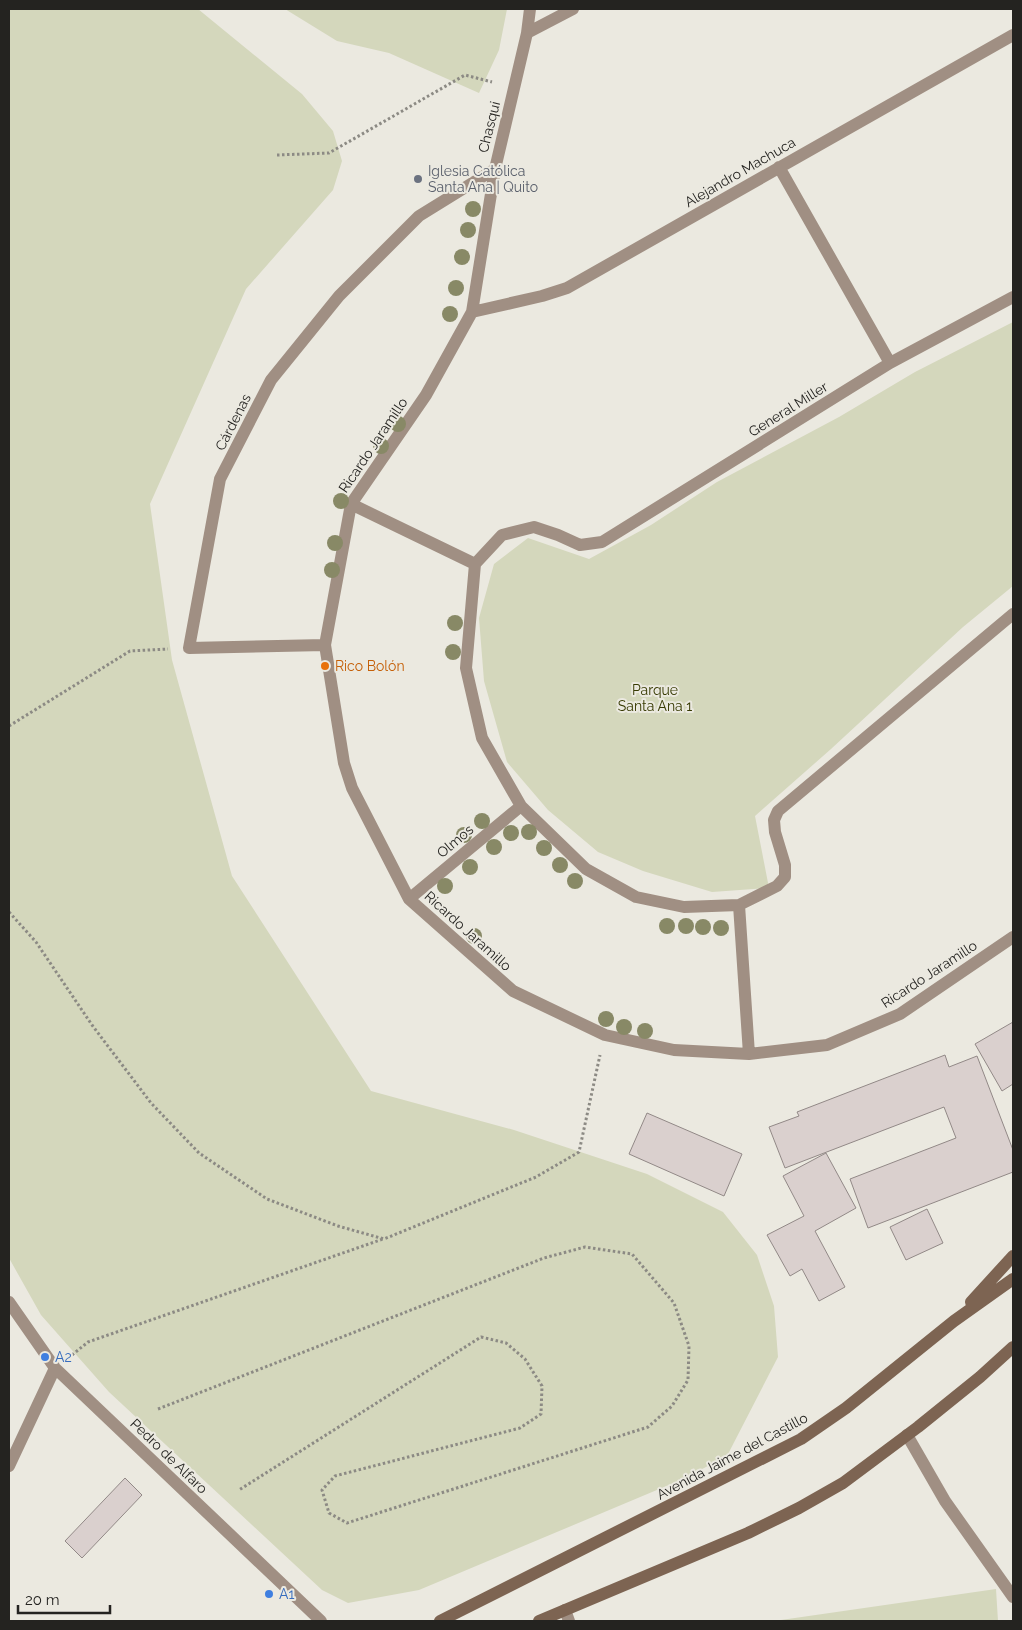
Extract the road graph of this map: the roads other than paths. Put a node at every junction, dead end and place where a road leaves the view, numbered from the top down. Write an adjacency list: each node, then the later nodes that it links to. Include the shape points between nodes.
1 (530, 9): 3 (street, Chasqui)
2 (573, 9): 3 (street)
3 (527, 33): 6 (street, Chasqui)
4 (1013, 35): 5 (street, Alejandro Machuca)
5 (779, 167): 8 (street, Alejandro Machuca, via 567,288); 9 (street)
6 (494, 169): 8 (street, Chasqui); 13 (street, Cárdenas, via 419,216 339,296 271,380 220,479 189,648)
7 (1013, 297): 9 (street, General Miller)
8 (472, 312): 10 (street, Ricardo Jaramillo, via 426,395)
9 (890, 363): 11 (street, General Miller, via 602,542 580,545 534,527 502,535)
10 (351, 504): 11 (street); 13 (street, Ricardo Jaramillo)
11 (475, 564): 14 (street, via 466,668 482,738)
12 (1013, 614): 16 (street, via 778,811 774,820 775,832 785,865 785,877 777,886)
13 (325, 645): 15 (street, Ricardo Jaramillo, via 344,762 352,788)
14 (521, 806): 15 (street, Olmos); 16 (street, via 586,869 636,897 684,907)
15 (409, 899): 18 (street, Ricardo Jaramillo, via 512,991 605,1035 674,1050)
16 (739, 905): 18 (street)
17 (1013, 937): 18 (street, Ricardo Jaramillo, via 900,1014 828,1045)
18 (749, 1054)
19 (1013, 1256): 22 (main road)
20 (1013, 1279): 22 (main road, Avenida Jaime del Castillo)
21 (9, 1302): 24 (street, Pedro de Alfaro)
22 (954, 1320): 30 (main road, Avenida Jaime del Castillo, via 846,1408 801,1439)
23 (1013, 1347): 25 (main road)
24 (55, 1368): 26 (street); 29 (street, Pedro de Alfaro)
25 (907, 1436): 27 (street, via 945,1501); 28 (main road, via 843,1483 799,1508)
26 (9, 1466)
27 (1013, 1597)
28 (567, 1616): 31 (main road)
29 (321, 1621)
30 (440, 1621)
31 (539, 1621)

